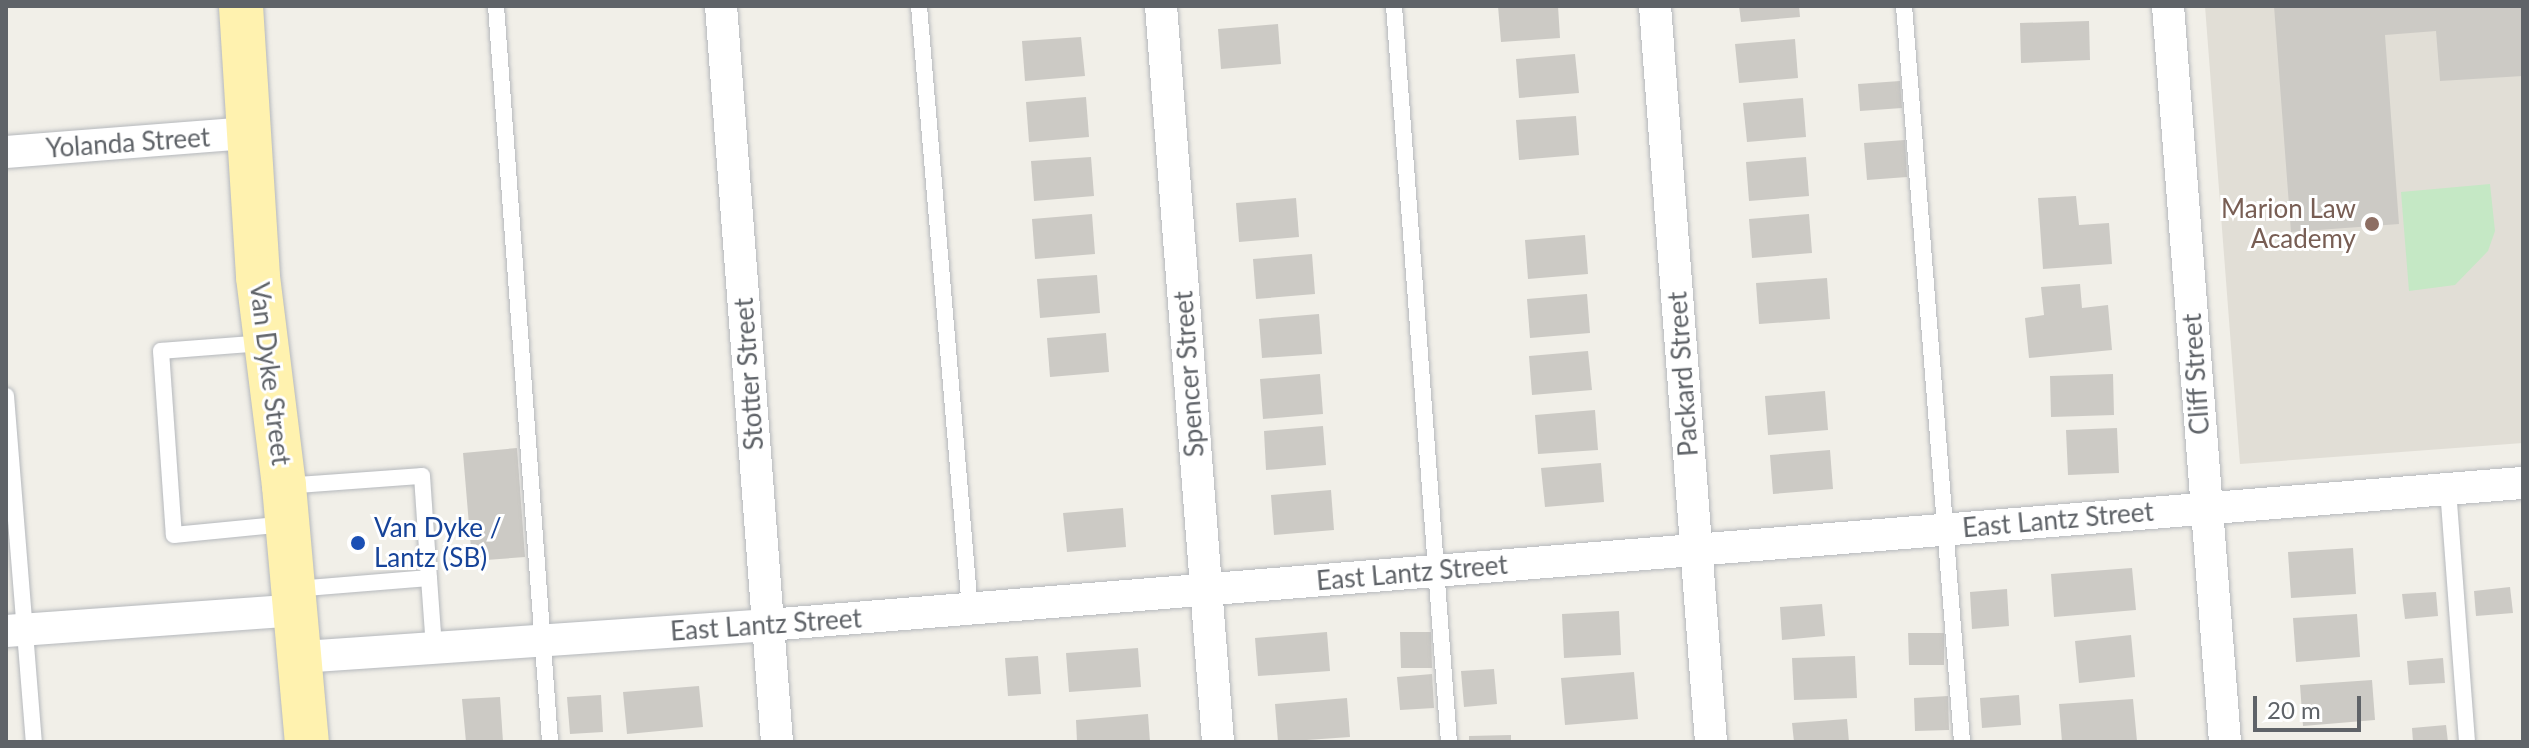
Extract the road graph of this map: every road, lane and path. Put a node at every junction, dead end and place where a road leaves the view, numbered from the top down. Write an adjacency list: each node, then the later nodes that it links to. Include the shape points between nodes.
1 (241, 6): 10 (main road, Van Dyke Street)
2 (496, 6): 27 (lane)
3 (721, 6): 25 (street, Stotter Street)
4 (919, 6): 24 (lane)
5 (1161, 6): 22 (street, Spencer Street)
6 (1394, 6): 20 (lane)
7 (1655, 6): 19 (street, Packard Street)
8 (1904, 6): 18 (lane)
9 (2168, 6): 17 (street, Cliff Street)
10 (249, 133): 11 (street, Yolanda Street); 12 (main road, Van Dyke Street)
11 (6, 152)
12 (266, 343): 16 (main road, Van Dyke Street); 16 (lane, via 161,351 174,535)
13 (6, 396): 26 (lane)
14 (2523, 483): 15 (street, East Lantz Street)
15 (2448, 489): 17 (street, East Lantz Street); 39 (lane)
16 (286, 505): 21 (lane, via 422,476); 23 (main road, Van Dyke Street)
17 (2207, 508): 18 (street, East Lantz Street); 38 (street, Cliff Street)
18 (1946, 529): 19 (street, East Lantz Street); 37 (lane)
19 (1697, 550): 20 (street, East Lantz Street); 36 (street, Packard Street)
20 (1437, 571): 22 (street, East Lantz Street); 35 (lane)
21 (429, 578): 23 (lane); 28 (lane)
22 (1206, 590): 24 (street, East Lantz Street); 34 (street, Spencer Street)
23 (296, 600): 26 (street); 29 (main road, Van Dyke Street)
24 (970, 609): 25 (street, East Lantz Street)
25 (768, 625): 27 (street, East Lantz Street); 33 (street, Stotter Street)
26 (16, 630): 30 (lane)
27 (541, 641): 28 (street, East Lantz Street); 32 (lane)
28 (434, 648): 29 (street, East Lantz Street)
29 (301, 657): 31 (main road, Van Dyke Street)
30 (34, 742)
31 (307, 742)
32 (550, 742)
33 (777, 742)
34 (1218, 742)
35 (1449, 742)
36 (1711, 742)
37 (1962, 742)
38 (2225, 742)
39 (2467, 742)

